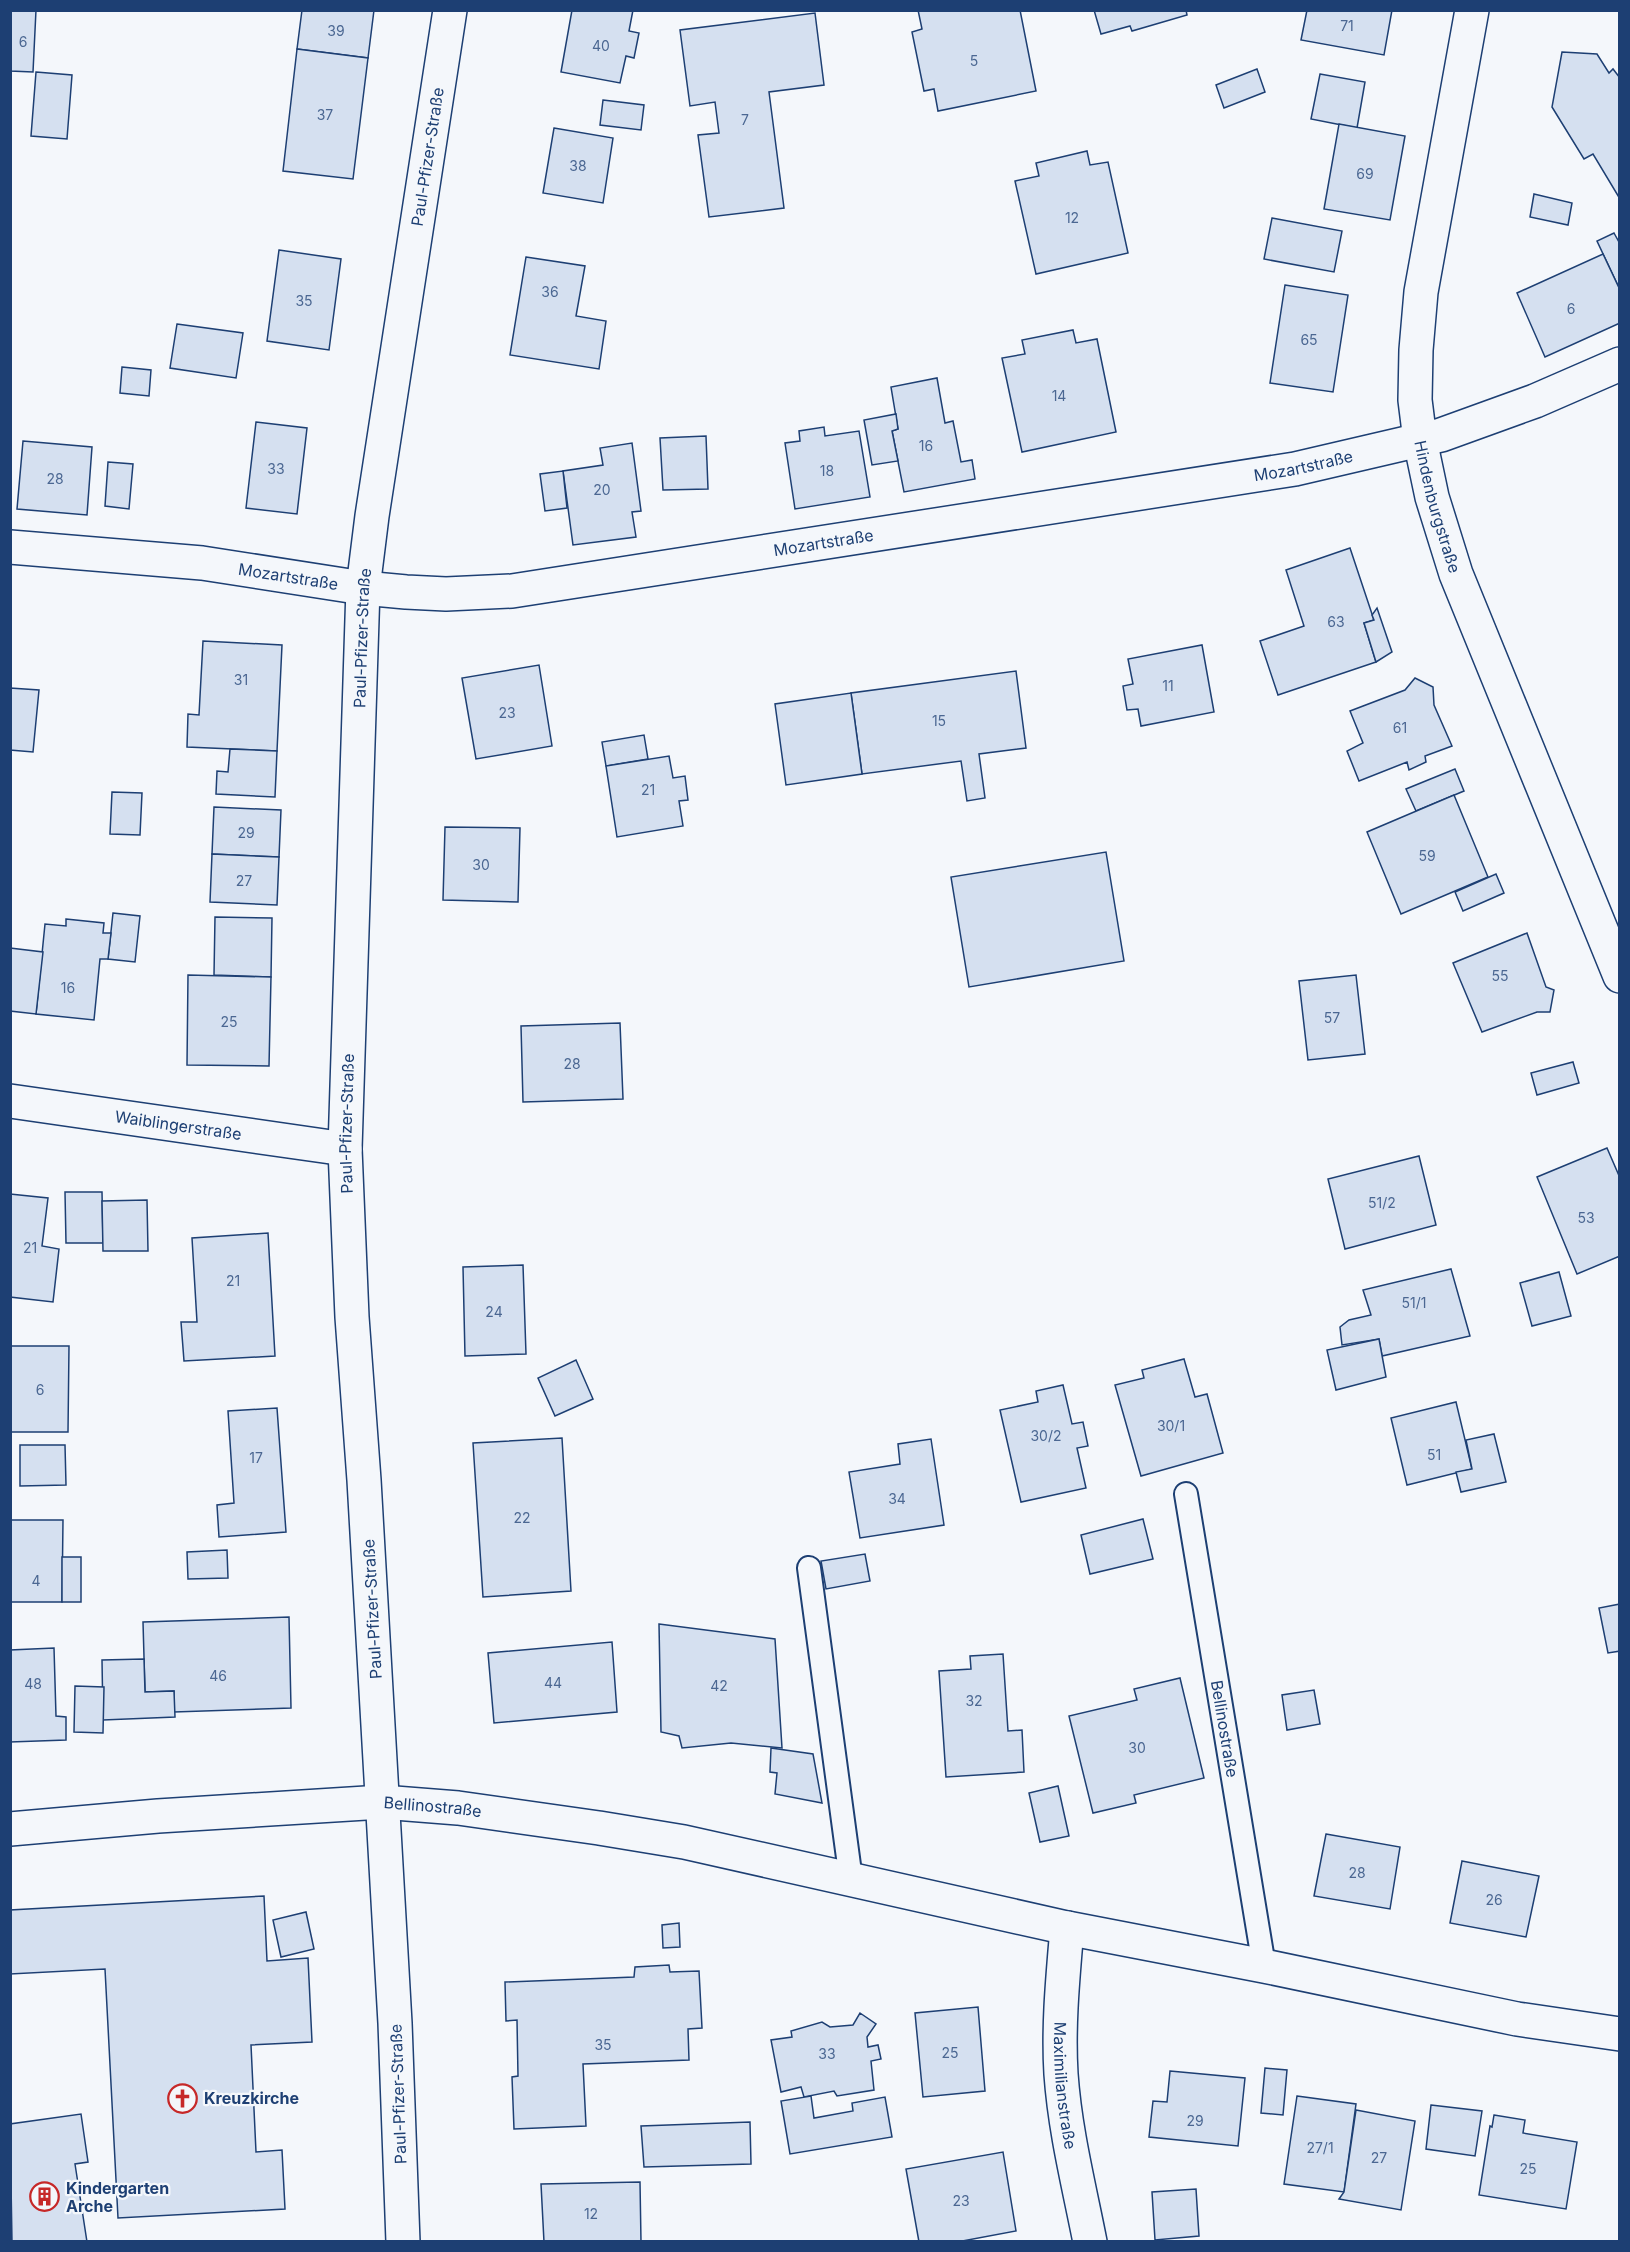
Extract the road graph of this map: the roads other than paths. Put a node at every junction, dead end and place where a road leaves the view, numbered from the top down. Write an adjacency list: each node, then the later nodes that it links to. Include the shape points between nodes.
1 (450, 10): 6 (street, Paul-Pfizer-Straße)
2 (1472, 10): 4 (street, Hindenburgstraße, via 1421,292 1415,400)
3 (1620, 364): 4 (street, Mozartstraße, via 1475,424)
4 (1420, 441): 6 (street, Mozartstraße, via 1295,469 512,591 446,594); 7 (street, Hindenburgstraße, via 1432,497 1456,574)
5 (10, 547): 6 (street, Mozartstraße, via 202,563)
6 (363, 588): 9 (street, Paul-Pfizer-Straße)
7 (1620, 976)
8 (10, 1101): 9 (street, Waiblingerstraße)
9 (345, 1149): 12 (street, Paul-Pfizer-Straße)
10 (1186, 1494): 16 (lane, Bellinostraße)
11 (809, 1568): 14 (lane)
12 (382, 1802): 13 (street, Bellinostraße); 14 (street, Bellinostraße, via 458,1809 684,1842); 18 (street, Paul-Pfizer-Straße)
13 (10, 1829)
14 (851, 1880): 15 (street, Bellinostraße)
15 (1067, 1928): 16 (street, Bellinostraße); 19 (street, Maximilianstraße, via 1060,2018 1061,2072)
16 (1264, 1966): 17 (street, Bellinostraße, via 1517,2019)
17 (1620, 2034)
18 (403, 2241)
19 (1090, 2241)

